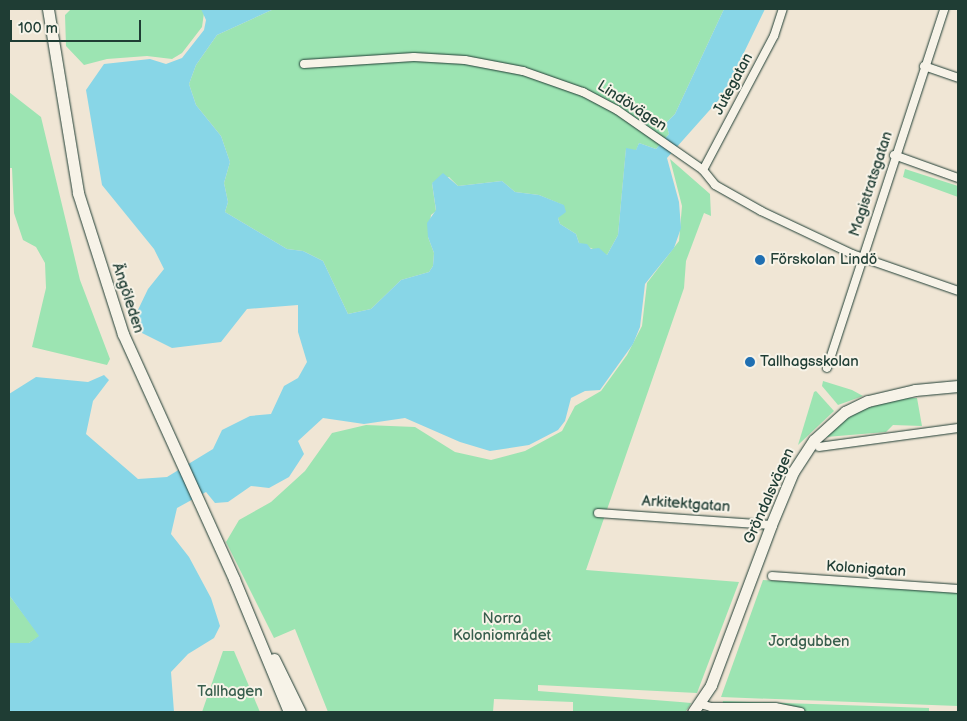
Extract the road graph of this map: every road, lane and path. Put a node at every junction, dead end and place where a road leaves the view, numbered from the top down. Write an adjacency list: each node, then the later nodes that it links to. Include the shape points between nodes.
1 (48, 9): 19 (main road, Ängöleden, via 78,193 123,334)
2 (783, 9): 8 (street, Jutegatan, via 774,36)
3 (944, 9): 5 (street, Magistratsgatan)
4 (304, 64): 8 (street, Lindövägen, via 414,57 490,63 583,92 617,110)
5 (924, 66): 6 (street); 7 (street, Magistratsgatan)
6 (958, 78)
7 (894, 156): 9 (street); 10 (street, Magistratsgatan)
8 (703, 170): 10 (street, Lindövägen, via 705,177 721,189)
9 (958, 178)
10 (862, 258): 11 (street, Lindövägen); 12 (street, Magistratsgatan)
11 (958, 291)
12 (827, 368)
13 (958, 386): 17 (main road, Gröndalsvägen, via 901,393 861,404 829,424 803,454)
14 (958, 428): 15 (street)
15 (819, 447)
16 (598, 513): 17 (street, Arkitektgatan)
17 (771, 525): 21 (main road, Gröndalsvägen, via 711,685)
18 (772, 576): 20 (street, Kolonigatan)
19 (234, 579): 22 (main road, Ängöleden); 23 (main road, Ängöleden)
20 (958, 589)
21 (696, 708): 24 (street, via 774,707)
22 (289, 712)
23 (300, 712)
24 (801, 712)

